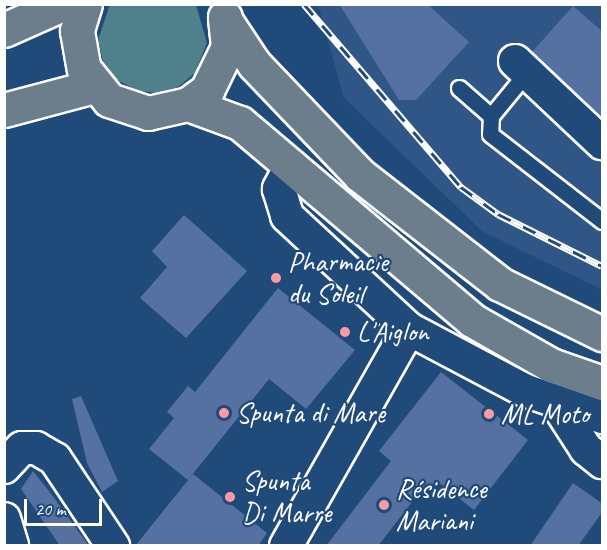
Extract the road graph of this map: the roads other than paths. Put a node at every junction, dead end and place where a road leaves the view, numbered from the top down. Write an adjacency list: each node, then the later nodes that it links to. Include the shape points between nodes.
1 (62, 4): 4 (main road)
2 (85, 4): 6 (main road, via 78,51)
3 (224, 14): 8 (main road, via 221,70); 15 (main road, via 292,107 377,189 500,284)
4 (4, 30)
5 (521, 67): 10 (lane); 11 (street)
6 (94, 86): 8 (main road, via 128,109 168,111); 9 (main road)
7 (459, 88): 10 (lane)
8 (188, 104): 12 (main road, via 227,115)
9 (4, 110)
10 (491, 116): 13 (lane, via 490,134)
11 (603, 143)
12 (291, 166): 14 (street, via 279,189 286,216); 16 (main road, via 472,320 551,365)
13 (603, 221)
14 (409, 329): 17 (street); 24 (street)
15 (603, 334)
16 (603, 383)
17 (557, 404): 18 (street); 19 (street, via 586,449)
18 (603, 417)
19 (603, 462)
20 (4, 467): 23 (street, via 22,448 55,459)
21 (4, 519): 22 (street)
22 (12, 546)
23 (113, 546)
24 (286, 546)

